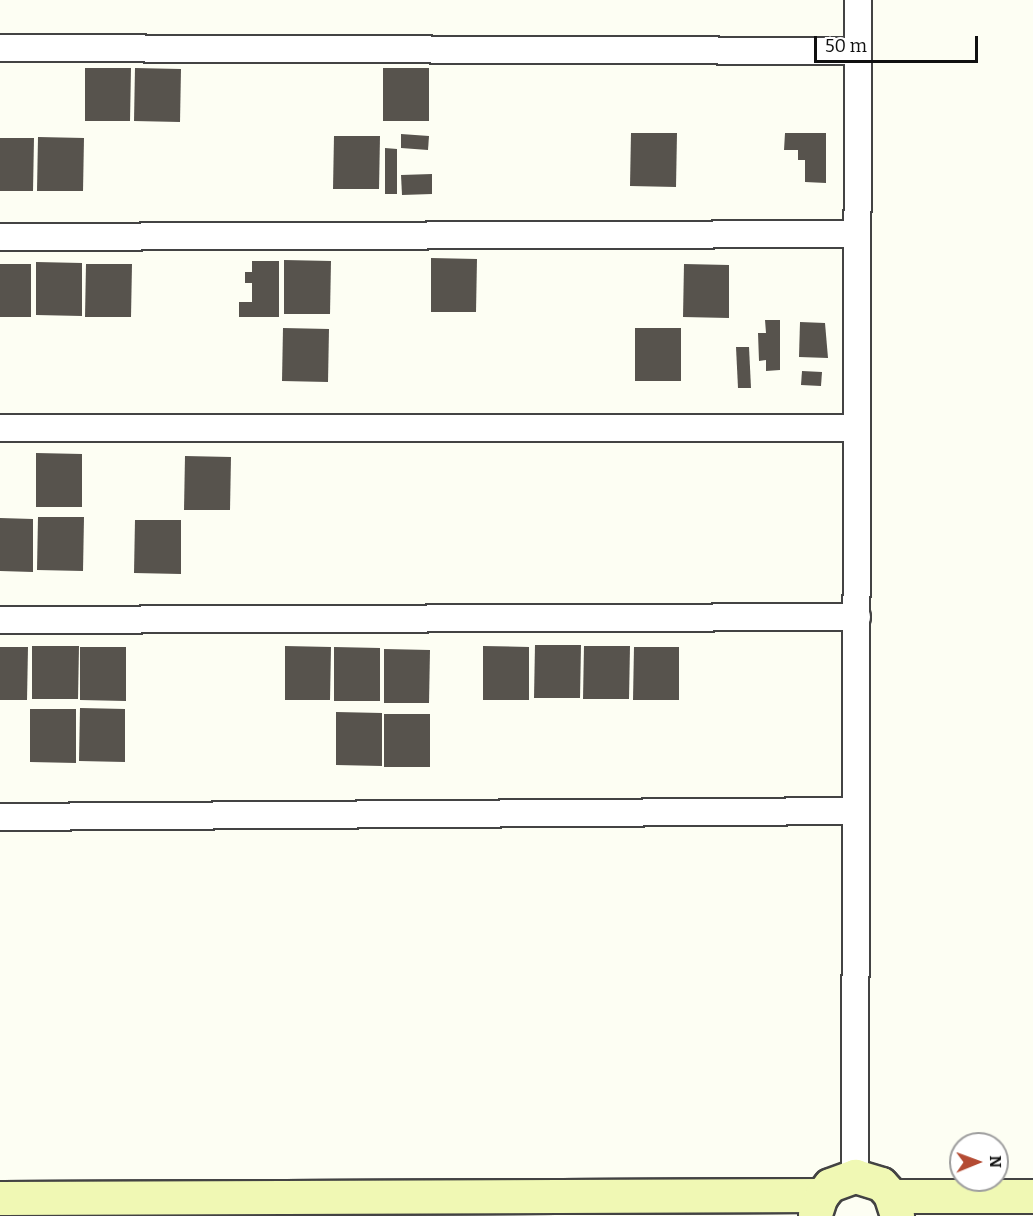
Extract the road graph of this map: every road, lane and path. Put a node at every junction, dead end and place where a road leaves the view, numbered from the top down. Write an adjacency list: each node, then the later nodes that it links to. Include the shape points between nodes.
1 (858, 0): 3 (street)
2 (0, 48): 3 (street)
3 (858, 51): 4 (street)
4 (857, 234): 5 (street); 7 (street)
5 (0, 237)
6 (0, 428): 7 (street)
7 (857, 428): 8 (street)
8 (857, 617): 9 (street); 10 (street)
9 (0, 620)
10 (856, 811): 11 (street); 12 (street)
11 (0, 817)
12 (855, 1176): 15 (street, via 843,1178); 16 (street, via 880,1184)
13 (1033, 1196): 16 (street)
14 (0, 1197): 15 (street)
15 (818, 1205)
16 (894, 1206)

